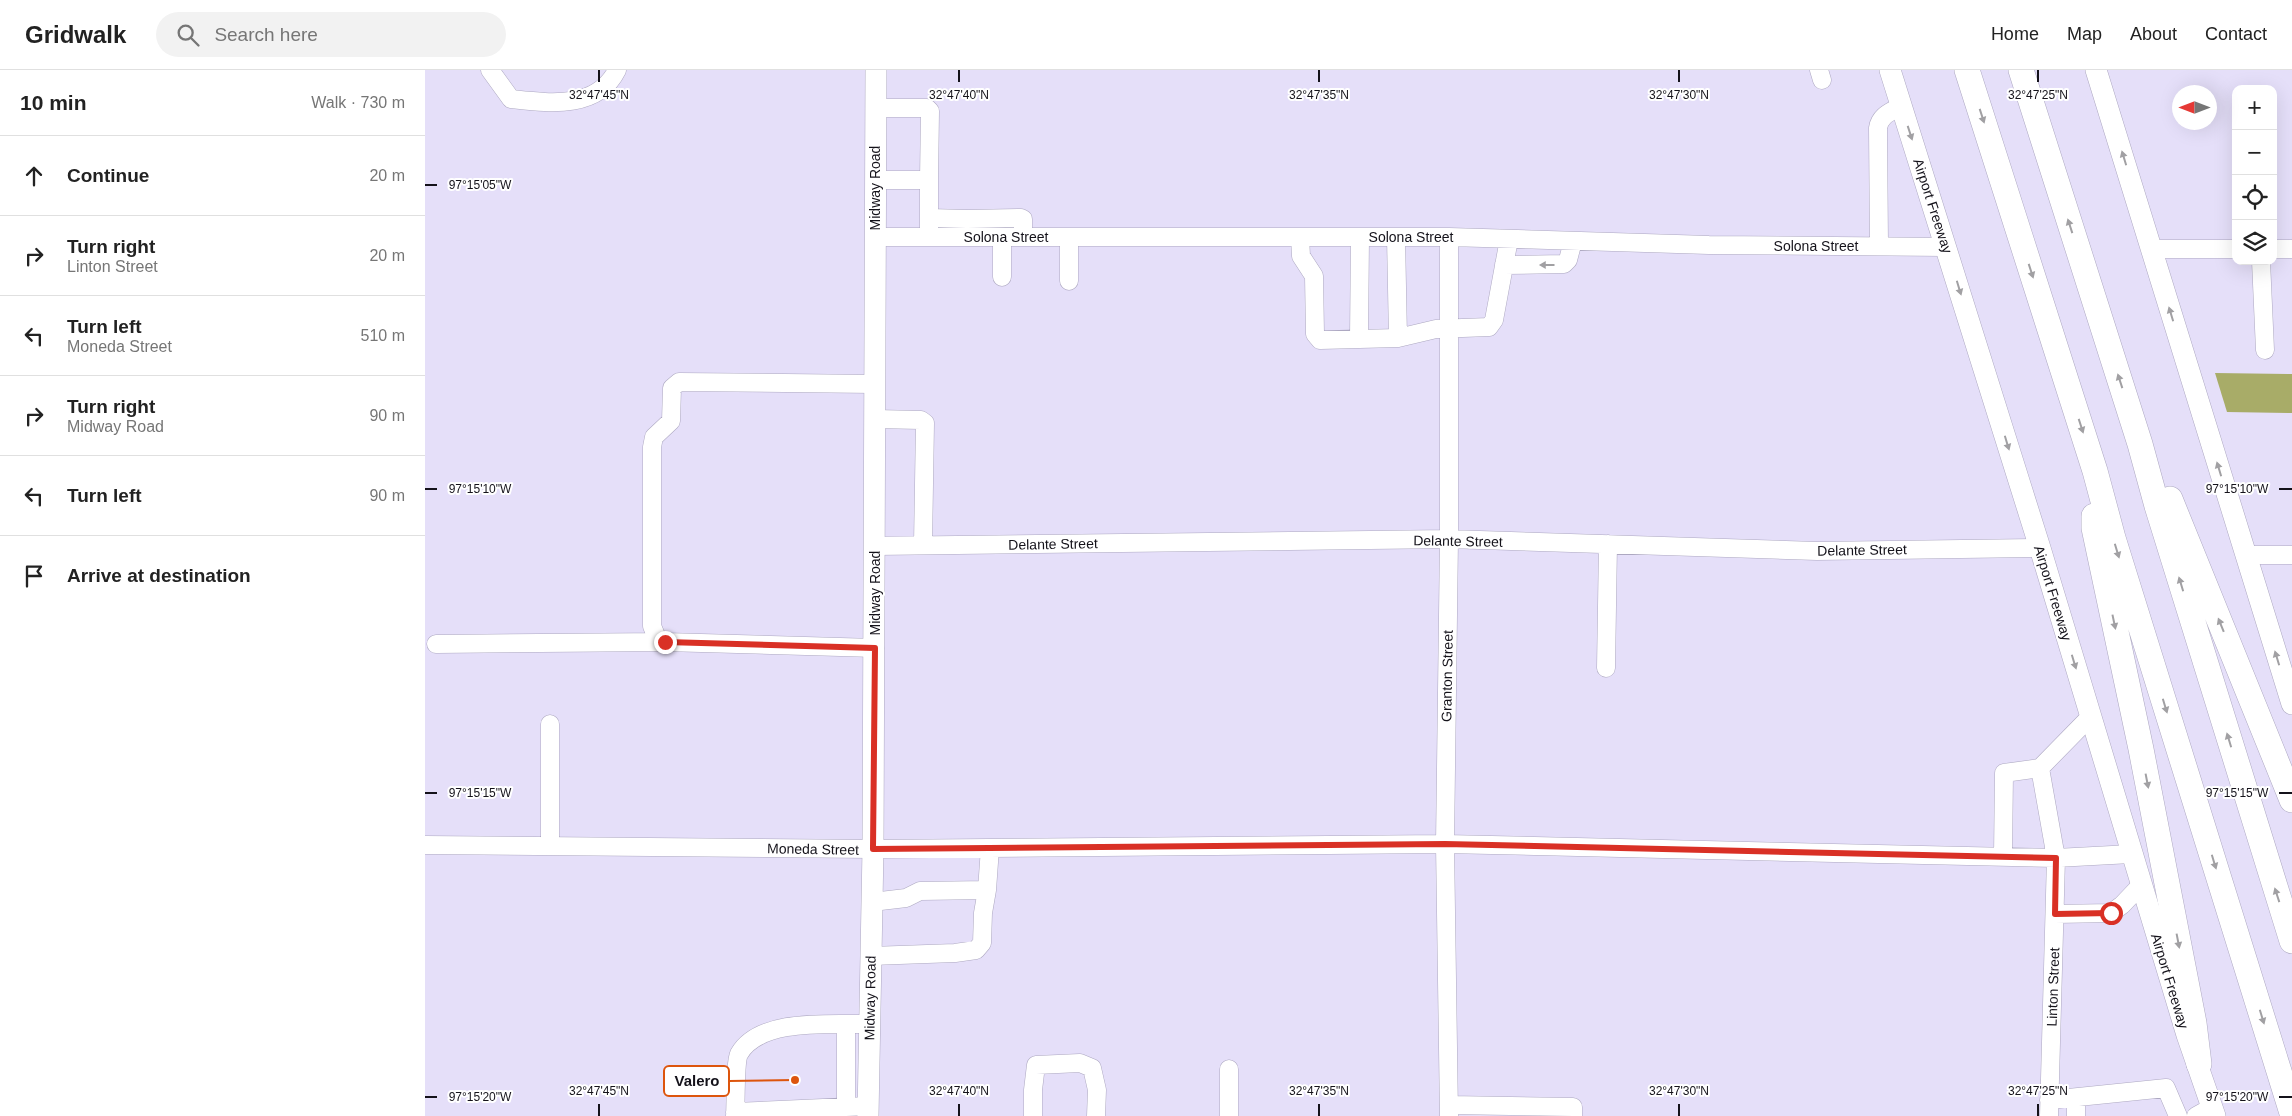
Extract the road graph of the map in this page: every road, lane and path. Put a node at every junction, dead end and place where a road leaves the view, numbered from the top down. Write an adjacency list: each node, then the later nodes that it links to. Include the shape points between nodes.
1 (490, 70): 2 (street, via 511,99 547,103 584,100 611,82)
2 (617, 70)
3 (876, 70): 9 (main road, Midway Road)
4 (1890, 70): 8 (main road, Airport Freeway)
5 (1967, 70): 43 (highway, one-way to 43)
6 (2021, 70): 42 (highway, one-way to 6)
7 (2096, 70): 28 (main road, one-way to 7)
8 (1901, 106): 26 (street, via 1879,121); 27 (main road, Airport Freeway, one-way to 27)
9 (876, 108): 10 (main road, Midway Road); 11 (street, via 927,108 930,111)
10 (875, 180): 11 (street); 14 (main road, Midway Road)
11 (929, 180): 12 (street)
12 (929, 218): 13 (street); 15 (street)
13 (967, 218): 16 (street); 18 (street, via 1021,218)
14 (875, 237): 15 (street, Solona Street); 40 (main road, Midway Road)
15 (929, 237): 16 (street, Solona Street)
16 (967, 237): 17 (street, Solona Street)
17 (1002, 237): 18 (street, Solona Street); 34 (street)
18 (1023, 237): 19 (street, Solona Street)
19 (1069, 237): 20 (street, Solona Street); 35 (street)
20 (1300, 237): 21 (street, Solona Street); 38 (street, via 1301,256 1314,276 1317,338)
21 (1360, 237): 22 (street, Solona Street); 38 (street)
22 (1396, 237): 23 (street, Solona Street); 37 (street)
23 (1449, 237): 24 (street, Solona Street); 36 (street, Granton Street)
24 (1509, 239): 25 (street, Solona Street); 32 (street)
25 (1573, 241): 26 (street, Solona Street); 32 (street, one-way to 32, via 1564,264)
26 (1879, 246): 27 (street, Solona Street)
27 (1946, 246): 48 (main road, Airport Freeway, one-way to 48)
28 (2152, 249): 29 (street); 49 (main road, one-way to 28)
29 (2232, 249)
30 (2277, 250): 31 (street)
31 (2292, 250)
32 (1504, 265): 36 (street, via 1492,325)
33 (2261, 265): 39 (street)
34 (1002, 277)
35 (1069, 281)
36 (1449, 329): 37 (street, via 1426,330); 44 (street, Granton Street)
37 (1398, 338): 38 (street)
38 (1359, 339)
39 (2265, 350)
40 (875, 384): 41 (main road, Midway Road); 51 (street, via 679,382 672,388 671,421 653,437 652,448 653,626 657,638)
41 (875, 419): 46 (street, via 921,420 925,423); 47 (main road, Midway Road)
42 (2140, 444): 59 (highway, one-way to 42, via 2169,496); 72 (highway, one-way to 42)
43 (2095, 471): 76 (highway, one-way to 76, via 2094,528 2151,798 2195,1023); 83 (highway, one-way to 83)
44 (1449, 539): 45 (street, Delante Street); 46 (street, Delante Street); 60 (street, Granton Street)
45 (1609, 544): 48 (street, Delante Street, via 1817,551); 54 (street)
46 (923, 545): 47 (street, Delante Street)
47 (875, 546): 53 (main road, Midway Road)
48 (2040, 548): 56 (main road, Airport Freeway, one-way to 56)
49 (2245, 555): 50 (street); 55 (main road, one-way to 49)
50 (2292, 555)
51 (665, 642): 52 (street); 53 (street)
52 (436, 644)
53 (875, 648): 64 (main road, Midway Road)
54 (1606, 668)
55 (2292, 704)
56 (2090, 717): 58 (street); 65 (main road, Airport Freeway)
57 (550, 724): 62 (street)
58 (2040, 768): 66 (street, via 2004,773); 67 (street, Linton Street)
59 (2292, 800)
60 (1445, 844): 63 (street, Moneda Street); 66 (street, Moneda Street); 81 (street, Granton Street)
61 (425, 845): 62 (street, Moneda Street)
62 (550, 846): 64 (street, Moneda Street)
63 (990, 848): 64 (street, Moneda Street); 69 (street)
64 (873, 849): 70 (main road, Midway Road)
65 (2131, 854): 67 (street, Moneda Street); 68 (main road, Airport Freeway)
66 (2003, 856): 67 (street, Moneda Street)
67 (2056, 858): 71 (street, Linton Street)
68 (2141, 885): 71 (street, via 2123,906 2111,913); 76 (main road, Airport Freeway)
69 (987, 890): 70 (street, via 920,891 906,898); 73 (street, via 982,943 976,950)
70 (872, 902): 73 (main road, Midway Road)
71 (2055, 914): 80 (street, Linton Street)
72 (2292, 941)
73 (871, 956): 74 (main road, Midway Road)
74 (870, 1024): 75 (street); 82 (main road, Midway Road)
75 (846, 1025): 79 (street); 84 (street, via 781,1027 754,1038 739,1055)
76 (2199, 1064): 85 (main road, Airport Freeway)
77 (1229, 1069): 88 (street)
78 (2076, 1098): 80 (street); 90 (street); 91 (street, via 2166,1088)
79 (846, 1107): 82 (street); 84 (street)
80 (2049, 1108)
81 (1449, 1110): 89 (street, via 1573,1107)
82 (868, 1111)
83 (2292, 1113)
84 (735, 1114)
85 (2205, 1114)
86 (1033, 1116): 87 (street, via 1036,1065 1080,1063 1092,1068 1097,1090)
87 (1096, 1116)
88 (1229, 1116)
89 (1573, 1116)
90 (2076, 1116)
91 (2178, 1116)

